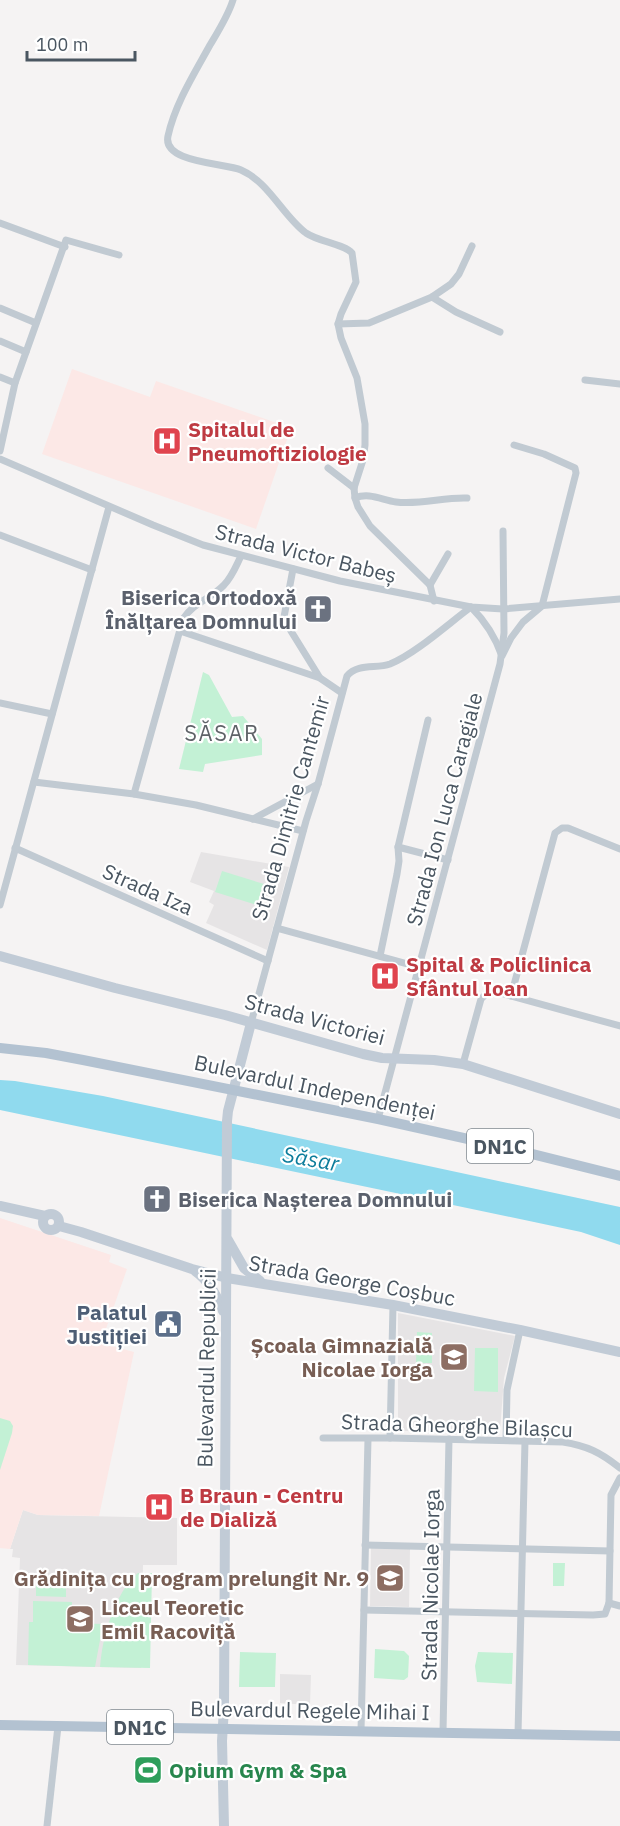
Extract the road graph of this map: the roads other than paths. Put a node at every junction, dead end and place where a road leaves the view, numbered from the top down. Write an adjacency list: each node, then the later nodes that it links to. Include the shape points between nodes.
1 (233, 0): 9 (street, via 187,87 168,146 190,158 243,171 308,234 352,253 356,282)
2 (0, 223): 3 (street)
3 (65, 243): 5 (street); 8 (street)
4 (472, 246): 6 (street, via 455,279)
5 (119, 255)
6 (432, 297): 9 (street, via 369,323); 10 (street)
7 (0, 308): 8 (street)
8 (36, 323): 12 (street)
9 (338, 324): 21 (street, via 357,378 365,424 366,445)
10 (500, 333)
11 (0, 341): 12 (street)
12 (26, 352): 15 (street)
13 (0, 376): 15 (street)
14 (585, 380): 16 (street)
15 (15, 383): 18 (street)
16 (620, 384)
17 (514, 446): 34 (street, via 544,454 576,472)
18 (0, 451)
19 (0, 459): 24 (street, Strada Victor Babeș)
20 (328, 468): 21 (street)
21 (354, 488): 22 (street)
22 (355, 498): 23 (street, via 366,495 417,502); 31 (street, via 370,526)
23 (467, 498)
24 (109, 507): 28 (street, Strada Victor Babeș, via 177,536); 30 (street)
25 (503, 531): 36 (street, Strada Ion Luca Caragiale)
26 (0, 535): 30 (street)
27 (448, 554): 31 (street)
28 (241, 556): 29 (street, Strada Victor Babeș); 37 (street, via 223,586 189,610)
29 (293, 569): 33 (street, Strada Victor Babeș); 39 (street, via 284,617)
30 (92, 570): 42 (street)
31 (430, 585): 33 (street)
32 (620, 599): 34 (street, Strada Victor Babeș)
33 (434, 601): 35 (street, Strada Victor Babeș)
34 (542, 606): 36 (street, Strada Victor Babeș); 38 (street, via 523,622)
35 (471, 607): 36 (street, Strada Victor Babeș); 38 (street, via 490,629); 40 (street, Strada Dimitrie Cantemir, via 390,664 352,670)
36 (503, 609): 38 (street, Strada Ion Luca Caragiale)
37 (180, 631): 39 (street); 46 (street)
38 (502, 656): 52 (street, Strada Ion Luca Caragiale)
39 (320, 678): 40 (street)
40 (342, 693): 45 (street, Strada Dimitrie Cantemir)
41 (0, 703): 42 (street)
42 (52, 714): 44 (street)
43 (428, 720): 49 (street)
44 (34, 782): 46 (street); 50 (street)
45 (318, 784): 47 (street); 48 (street, Strada Dimitrie Cantemir)
46 (134, 794): 47 (street)
47 (253, 819): 48 (street)
48 (303, 831): 54 (street, Strada Dimitrie Cantemir)
49 (398, 847): 52 (street); 56 (street, via 399,861)
50 (15, 848): 53 (street); 57 (street, Strada Iza)
51 (620, 849): 59 (street, via 568,828 555,833)
52 (448, 860): 58 (street, Strada Ion Luca Caragiale)
53 (0, 905)
54 (277, 928): 56 (street); 57 (street, Strada Dimitrie Cantemir)
55 (0, 956): 60 (street, Strada Victoriei)
56 (380, 956): 58 (street)
57 (268, 961): 60 (street, Strada Dimitrie Cantemir)
58 (419, 967): 63 (street, Strada Ion Luca Caragiale)
59 (511, 996): 61 (street); 64 (street, via 493,991 481,999)
60 (251, 1023): 63 (street, Strada Victoriei); 65 (street, Strada Dimitrie Cantemir)
61 (620, 1026)
62 (0, 1048): 65 (main road, Bulevardul Independenței / DN1C, via 46,1053)
63 (394, 1059): 64 (street, Strada Victoriei); 67 (street, Strada Ion Luca Caragiale)
64 (463, 1064): 66 (street, Strada Victoriei)
65 (234, 1091): 67 (main road, Bulevardul Independenței / DN1C); 70 (street, Bulevardul Republicii, via 227,1121)
66 (620, 1114)
67 (378, 1119): 68 (main road, Bulevardul Independenței / DN1C)
68 (620, 1176)
69 (0, 1206): 71 (street, Strada George Coșbuc, via 44,1218 45,1227 50,1230 59,1223)
70 (227, 1240): 72 (street, Bulevardul Republicii); 73 (street, via 244,1268)
71 (192, 1269): 72 (street, Strada George Coșbuc); 75 (street, via 217,1296)
72 (227, 1278): 73 (street, Strada George Coșbuc); 75 (street, Bulevardul Republicii)
73 (263, 1283): 74 (street, Strada George Coșbuc)
74 (393, 1305): 76 (street, Strada George Coșbuc); 79 (street)
75 (225, 1318): 97 (street, Bulevardul Republicii)
76 (520, 1330): 77 (street, Strada George Coșbuc); 82 (street, via 507,1390)
77 (620, 1352)
78 (323, 1438): 80 (street, Strada Gheorghe Bilașcu)
79 (390, 1438): 80 (street, Strada Gheorghe Bilașcu); 81 (street, Strada Gheorghe Bilașcu)
80 (368, 1439): 86 (street)
81 (449, 1439): 82 (street, Strada Gheorghe Bilașcu); 87 (street, Strada Nicolae Iorga)
82 (506, 1440): 83 (street, Strada Gheorghe Bilașcu)
83 (525, 1441): 84 (street, Strada Gheorghe Bilașcu, via 580,1445); 88 (street)
84 (620, 1468)
85 (620, 1478): 89 (street, via 611,1495)
86 (365, 1545): 87 (street); 92 (street)
87 (447, 1547): 88 (street); 93 (street, Strada Nicolae Iorga)
88 (522, 1549): 89 (street); 94 (street)
89 (610, 1551): 90 (street)
90 (609, 1603): 91 (street); 94 (street, via 605,1614 598,1615)
91 (620, 1606)
92 (364, 1610): 93 (street); 98 (street)
93 (446, 1612): 94 (street); 99 (street, Strada Nicolae Iorga)
94 (521, 1613): 100 (street)
95 (0, 1725): 96 (main road, Bulevardul Regele Mihai I / DN1C)
96 (58, 1725): 97 (main road, Bulevardul Regele Mihai I / DN1C); 102 (street)
97 (223, 1728): 98 (main road, Bulevardul Regele Mihai I / DN1C); 103 (street, Bulevardul Republicii)
98 (358, 1731): 99 (main road, Bulevardul Regele Mihai I / DN1C)
99 (443, 1732): 100 (main road, Bulevardul Regele Mihai I / DN1C)
100 (518, 1734): 101 (main road, Bulevardul Regele Mihai I / DN1C)
101 (620, 1736)
102 (47, 1826)
103 (224, 1826)

